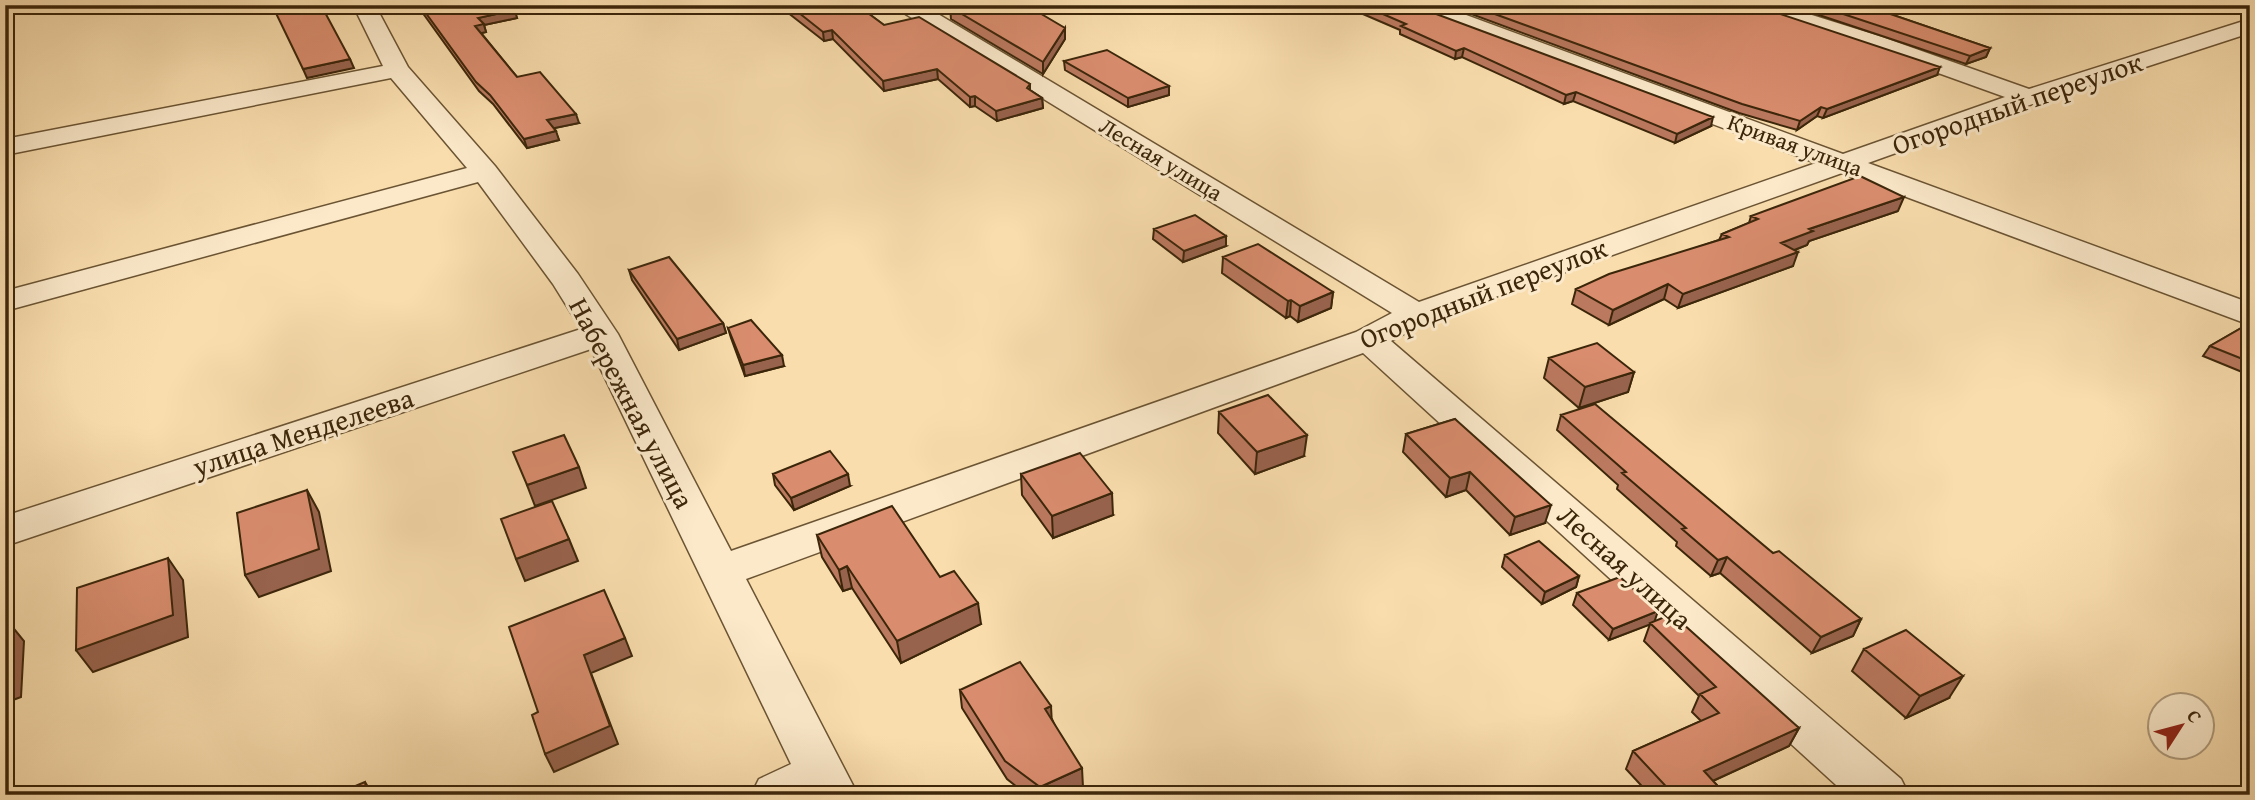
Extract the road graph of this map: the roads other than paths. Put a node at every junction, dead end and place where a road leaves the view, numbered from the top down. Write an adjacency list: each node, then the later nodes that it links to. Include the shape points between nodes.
1 (363, 5): 6 (street, Набережная улица)
2 (907, 5): 12 (street, Лесная улица)
3 (1418, 5): 9 (street, Кривая улица)
4 (1757, 5): 7 (street)
5 (2250, 26): 7 (street, Огородный переулок)
6 (397, 70): 8 (street); 10 (street, Набережная улица)
7 (2029, 97): 9 (street, Огородный переулок)
8 (5, 147)
9 (1841, 162): 12 (street, Огородный переулок); 13 (street, Кривая улица)
10 (485, 172): 11 (street); 14 (street, Набережная улица)
11 (5, 301)
12 (1416, 313): 15 (street, Огородный переулок)
13 (2250, 315)
14 (601, 334): 16 (street, улица Менделеева); 17 (street, Набережная улица)
15 (1368, 339): 17 (street, Огородный переулок); 19 (street, Лесная улица)
16 (5, 531)
17 (720, 571): 18 (street, Набережная улица)
18 (810, 788)
19 (1883, 795)

